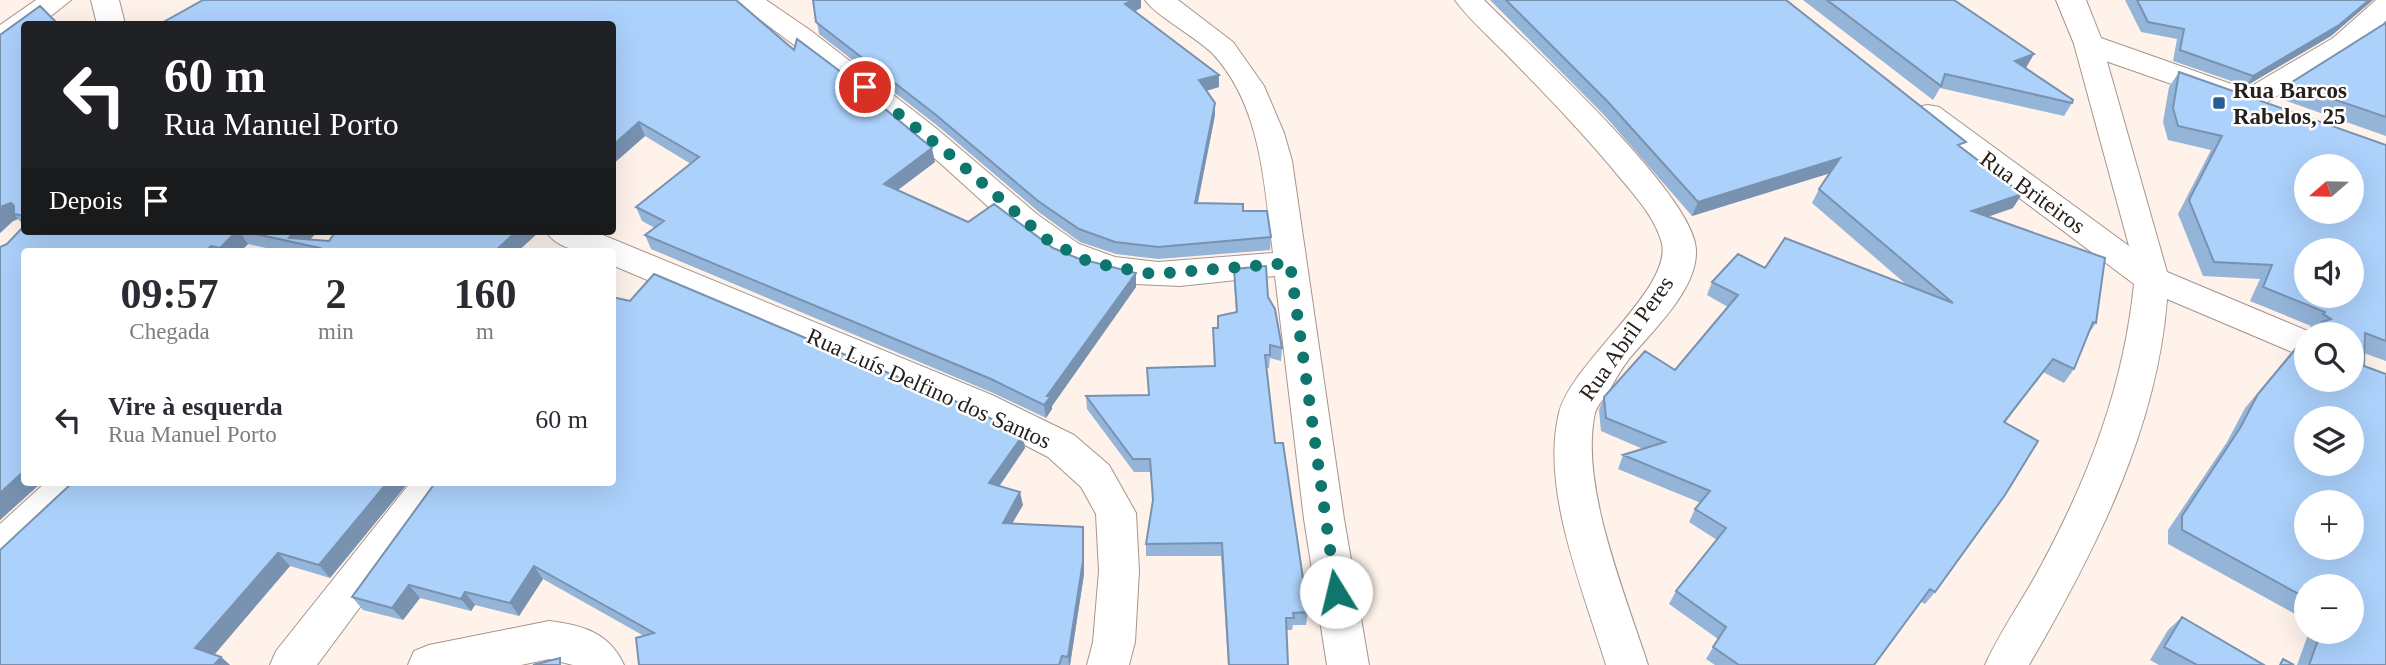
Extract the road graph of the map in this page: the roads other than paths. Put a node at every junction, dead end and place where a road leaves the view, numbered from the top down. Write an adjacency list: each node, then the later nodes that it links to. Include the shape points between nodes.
1 (56, 0): 8 (street)
2 (105, 0): 9 (street)
3 (1159, 0): 19 (street, via 1216,41 1249,80 1267,118 1277,161)
4 (1469, 0): 30 (street, Rua Abril Peres, via 1643,184 1674,227 1679,244 1672,279 1614,352 1578,409 1573,433 1584,518)
5 (2071, 0): 12 (street)
6 (762, 4): 19 (street, via 908,120 1046,239 1089,262 1153,274)
7 (2386, 5): 14 (street, via 2351,36)
8 (26, 21)
9 (110, 21)
10 (21, 24): 11 (street)
11 (0, 39)
12 (2088, 44): 14 (street); 20 (street)
13 (1908, 98): 20 (street, Rua Briteiros)
14 (2248, 101): 15 (street)
15 (2286, 115)
16 (571, 235): 17 (street, Rua Luís Delfino dos Santos)
17 (601, 248)
18 (616, 254): 28 (street, Rua Luís Delfino dos Santos, via 979,405 1061,446 1095,476 1116,513 1119,571)
19 (1290, 263): 29 (street)
20 (2151, 279): 21 (street, Rua Briteiros); 31 (street, via 2129,411 2046,601)
21 (2294, 340)
22 (68, 486): 24 (street)
23 (431, 486): 25 (street)
24 (0, 549)
25 (291, 665)
26 (429, 665): 27 (street, via 549,640 580,645)
27 (603, 665)
28 (1108, 665)
29 (1348, 665)
30 (1627, 665)
31 (2006, 665)

